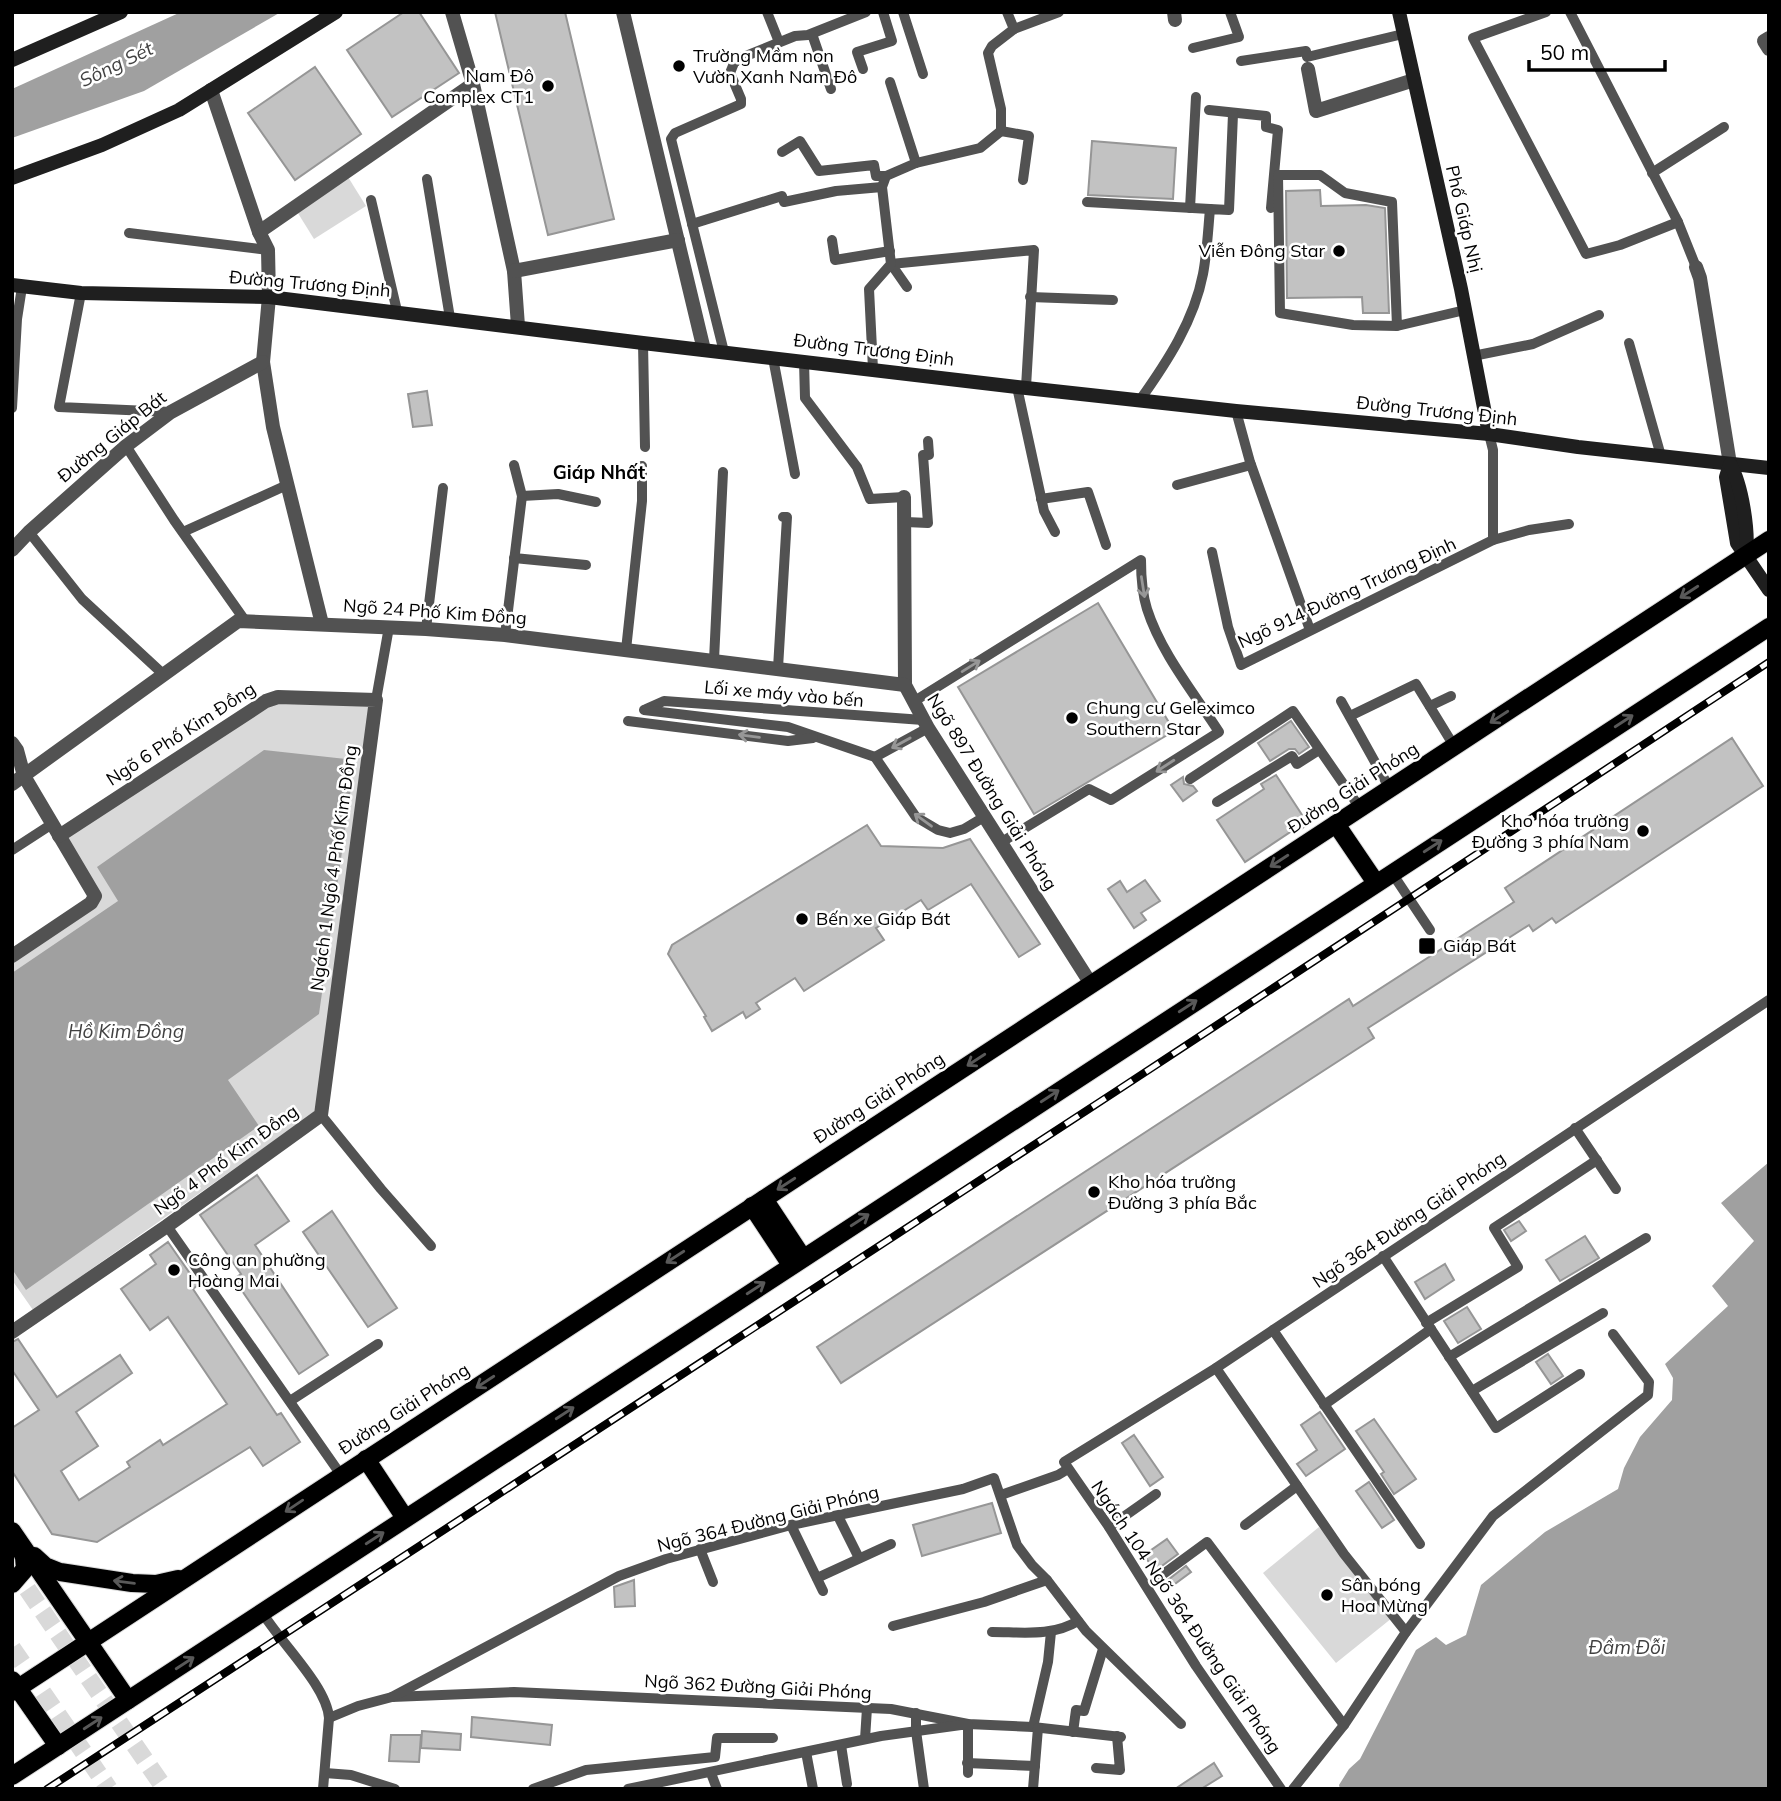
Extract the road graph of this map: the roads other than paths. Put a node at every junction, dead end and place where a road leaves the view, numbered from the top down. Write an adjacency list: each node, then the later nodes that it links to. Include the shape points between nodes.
1 (121, 12): 23 (main road)
2 (336, 12): 32 (main road)
3 (452, 12): 30 (street)
4 (623, 12): 55 (street)
5 (767, 12): 20 (lane)
6 (866, 12): 15 (lane)
7 (883, 12): 25 (lane, via 892,41 857,52)
8 (903, 12): 27 (lane)
9 (1007, 12): 16 (lane)
10 (1059, 12): 16 (lane)
11 (1230, 12): 21 (lane, via 1239,37)
12 (1399, 12): 18 (main road, Phố Giáp Nhị)
13 (1546, 12): 51 (lane, via 1473,38 1586,254)
14 (1570, 12): 40 (lane)
15 (846, 16): 17 (lane)
16 (1014, 29): 37 (lane, via 988,53)
17 (812, 34): 20 (lane); 31 (lane)
18 (1404, 34): 24 (lane, via 1307,57 1306,51); 28 (main road, Phố Giáp Nhị)
19 (1769, 38): 22 (street, via 1764,41)
20 (779, 42): 52 (lane, via 734,63 730,73 741,99 739,105 675,133 671,139)
21 (1193, 48)
22 (1769, 50)
23 (12, 60)
24 (1241, 61)
25 (863, 69)
26 (1308, 69): 28 (street, via 1316,111)
27 (923, 74)
28 (1414, 80): 68 (main road, Phố Giáp Nhị)
29 (890, 82): 39 (lane)
30 (473, 84): 53 (street); 61 (street)
31 (831, 89)
32 (211, 90): 42 (main road, via 102,145); 53 (street)
33 (1196, 97): 48 (lane)
34 (1209, 110): 35 (lane)
35 (1233, 114): 49 (lane, via 1266,116 1266,127 1278,130); 50 (lane, via 1229,210)
36 (1724, 127): 40 (lane)
37 (1001, 131): 39 (lane, via 980,148); 44 (lane, via 1029,136)
38 (782, 152): 41 (lane, via 800,141 819,171 874,165 876,176)
39 (916, 163): 41 (lane)
40 (1652, 173): 51 (lane)
41 (886, 176): 45 (lane)
42 (12, 178)
43 (427, 179): 71 (lane)
44 (1023, 180)
45 (882, 187): 52 (lane, via 784,202 782,196); 58 (lane)
46 (371, 200): 69 (lane)
47 (1087, 202): 48 (lane)
48 (1190, 208): 50 (lane)
49 (1271, 208)
50 (1210, 209): 86 (lane, via 1197,298 1184,331)
51 (1678, 222): 60 (lane)
52 (692, 224): 78 (lane)
53 (259, 232): 57 (street)
54 (129, 233): 57 (lane)
55 (678, 240): 61 (street); 77 (street)
56 (832, 240): 58 (lane, via 835,260)
57 (268, 250): 65 (street)
58 (890, 251): 59 (lane)
59 (891, 264): 63 (lane); 66 (lane, via 1034,250); 83 (lane, via 869,289)
60 (1696, 267): 95 (street)
61 (514, 271): 73 (street)
62 (17, 286): 64 (main road, Đường Trương Định); 72 (lane)
63 (907, 287)
64 (80, 293): 65 (main road, Đường Trương Định); 89 (lane, via 59,407)
65 (269, 297): 69 (main road, Đường Trương Định); 82 (street)
66 (1030, 297): 67 (lane); 85 (lane)
67 (1113, 300)
68 (1465, 310): 74 (lane); 79 (main road, Phố Giáp Nhị)
69 (397, 311): 71 (main road, Đường Trương Định)
70 (1599, 314): 79 (lane, via 1533,344)
71 (450, 318): 73 (main road, Đường Trương Định)
72 (15, 319): 84 (lane)
73 (518, 326): 75 (main road, Đường Trương Định)
74 (1397, 326): 74 (lane, via 1353,325 1280,313 1278,175 1320,175 1345,193 1392,202)
75 (643, 343): 77 (main road, Đường Trương Định); 93 (lane)
76 (1629, 343): 94 (lane)
77 (704, 350): 78 (main road, Đường Trương Định)
78 (724, 352): 80 (main road, Đường Trương Định)
79 (1474, 356): 90 (main road, Phố Giáp Nhị)
80 (772, 358): 81 (main road, Đường Trương Định); 101 (lane)
81 (804, 361): 83 (main road, Đường Trương Định); 106 (lane, via 805,398 857,467 870,499)
82 (263, 362): 89 (street, Đường Giáp Bát); 102 (street)
83 (873, 369): 85 (main road, Đường Trương Định)
84 (13, 386): 87 (lane)
85 (1022, 387): 86 (main road, Đường Trương Định); 107 (lane)
86 (1140, 400): 88 (main road, Đường Trương Định)
87 (12, 408)
88 (1236, 411): 90 (main road, Đường Trương Định); 97 (lane)
89 (171, 412): 92 (street, Đường Giáp Bát)
90 (1489, 434): 94 (main road, Đường Trương Định); 115 (lane)
91 (928, 441): 110 (lane, via 929,455 923,455 928,523)
92 (126, 446): 112 (street, Đường Giáp Bát); 113 (lane)
93 (645, 447)
94 (1661, 456): 95 (main road, Đường Trương Định)
95 (1730, 464): 99 (main road, Đường Trương Định); 120 (main road, via 1726,477 1737,543)
96 (514, 465): 105 (lane)
97 (1251, 465): 103 (lane); 129 (lane)
98 (642, 466): 131 (lane)
99 (1769, 468)
100 (723, 472): 132 (lane)
101 (795, 474)
102 (287, 485): 113 (lane); 125 (street)
103 (1177, 485)
104 (443, 488): 128 (lane)
105 (522, 496): 108 (lane, via 558,494); 121 (lane)
106 (904, 497): 110 (street, Ngõ 897 Đường Giải Phóng)
107 (1041, 499): 114 (lane); 117 (lane, via 1088,492)
108 (596, 502)
109 (783, 517): 133 (lane, via 787,517)
110 (906, 522): 135 (street, Ngõ 897 Đường Giải Phóng)
111 (1569, 524): 115 (lane, Ngõ 914 Đường Trương Định)
112 (29, 532): 118 (street, Đường Giáp Bát); 134 (lane, via 82,599)
113 (183, 532): 124 (lane)
114 (1055, 532)
115 (1493, 540): 129 (lane, Ngõ 914 Đường Trương Định)
116 (1769, 540): 120 (main road, Đường Giải Phóng)
117 (1106, 545)
118 (12, 550)
119 (1212, 552): 129 (lane, Ngõ 914 Đường Trương Định, via 1241,665)
120 (1746, 555): 123 (main road); 146 (main road, Đường Giải Phóng, one-way to 146)
121 (514, 558): 122 (lane); 130 (lane)
122 (586, 565)
123 (1769, 590)
124 (246, 622): 125 (street, Ngõ 24 Phố Kim Đồng); 134 (street, Ngõ 24 Phố Kim Đồng, via 237,621)
125 (322, 624): 126 (street, Ngõ 24 Phố Kim Đồng)
126 (389, 627): 128 (street, Ngõ 24 Phố Kim Đồng); 137 (lane, Ngách 1 Ngõ 4 Phố Kim Đồng)
127 (1769, 627): 159 (main road, one-way to 127)
128 (426, 629): 130 (street, Ngõ 24 Phố Kim Đồng)
129 (1310, 630)
130 (505, 635): 131 (street, Ngõ 24 Phố Kim Đồng)
131 (626, 650): 132 (street, Ngõ 24 Phố Kim Đồng)
132 (714, 660): 133 (street, Ngõ 24 Phố Kim Đồng)
133 (778, 668): 135 (street, Ngõ 24 Phố Kim Đồng)
134 (163, 674): 150 (street, Ngõ 24 Phố Kim Đồng)
135 (905, 685): 139 (street, Ngõ 897 Đường Giải Phóng)
136 (1451, 696): 140 (lane)
137 (376, 700): 156 (street, Ngõ 6 Phố Kim Đồng, via 278,697 266,701); 164 (street, Ngách 1 Ngõ 4 Phố Kim Đồng)
138 (1341, 701): 141 (lane)
139 (913, 702): 143 (street, Ngõ 897 Đường Giải Phóng); 157 (lane, one-way to 157, via 1141,560 1147,608 1156,631 1219,732 1111,800 1089,789)
140 (1430, 706): 141 (lane, via 1416,684); 146 (lane)
141 (1350, 716): 151 (lane)
142 (628, 721): 144 (lane, one-way to 142, via 788,741)
143 (925, 724): 144 (lane, Lối xe máy vào bến, via 664,701 644,710 789,727); 148 (lane, one-way to 148); 154 (street, Ngõ 897 Đường Giải Phóng)
144 (817, 737): 148 (lane)
145 (12, 743): 150 (street, via 18,750)
146 (1454, 746): 151 (main road, Đường Giải Phóng)
147 (1319, 750): 149 (lane, via 1293,711); 152 (lane, via 1297,764 1292,756); 153 (lane)
148 (875, 757): 154 (lane, one-way to 148, via 950,833 938,830 916,817)
149 (1190, 779)
150 (18, 780): 156 (street)
151 (1390, 789): 153 (main road, Đường Giải Phóng)
152 (1217, 802)
153 (1360, 808): 155 (main road, Đường Giải Phóng)
154 (984, 817): 157 (street, Ngõ 897 Đường Giải Phóng)
155 (1336, 824): 159 (main road); 162 (main road, Đường Giải Phóng, one-way to 162)
156 (56, 830): 158 (lane); 161 (street, via 95,896)
157 (1000, 843): 162 (street, Ngõ 897 Đường Giải Phóng)
158 (12, 850)
159 (1384, 878): 160 (lane); 173 (main road, one-way to 159)
160 (1430, 930)
161 (12, 956)
162 (1091, 984): 168 (main road, Đường Giải Phóng, one-way to 168)
163 (1769, 1000): 165 (lane, Ngõ 364 Đường Giải Phóng)
164 (321, 1115): 169 (street, Ngõ 4 Phố Kim Đồng); 171 (lane, Ngõ 4 Phố Kim Đồng)
165 (1575, 1128): 166 (lane); 172 (lane, Ngõ 364 Đường Giải Phóng)
166 (1597, 1160): 167 (lane); 175 (lane, via 1494,1228 1518,1267)
167 (1616, 1189)
168 (758, 1203): 173 (main road); 186 (main road, Đường Giải Phóng, one-way to 186)
169 (167, 1226): 177 (street, Ngõ 4 Phố Kim Đồng); 184 (lane)
170 (1646, 1238): 180 (lane)
171 (431, 1246)
172 (1383, 1256): 175 (lane); 176 (lane, Ngõ 364 Đường Giải Phóng)
173 (797, 1261): 193 (main road, one-way to 173)
174 (1603, 1313): 183 (lane)
175 (1429, 1326): 180 (lane); 185 (lane)
176 (1273, 1330): 181 (lane, Ngõ 364 Đường Giải Phóng); 185 (lane)
177 (12, 1332)
178 (1613, 1335): 214 (lane, via 1649,1382 1648,1395 1493,1516)
179 (378, 1344): 184 (lane)
180 (1449, 1357): 183 (lane)
181 (1216, 1367): 187 (lane, Ngõ 364 Đường Giải Phóng); 189 (lane)
182 (1580, 1374): 183 (lane, via 1496,1428)
183 (1472, 1391)
184 (290, 1401): 188 (lane)
185 (1324, 1405): 199 (lane)
186 (366, 1459): 188 (main road, Đường Giải Phóng); 193 (main road)
187 (1066, 1466): 190 (lane, Ngõ 364 Đường Giải Phóng, via 1058,1475); 196 (lane, Ngách 104 Ngõ 364 Đường Giải Phóng)
188 (341, 1475): 202 (main road, Đường Giải Phóng, one-way to 202)
189 (1297, 1486): 195 (lane); 214 (lane)
190 (1001, 1494): 192 (lane, Ngõ 364 Đường Giải Phóng, via 994,1478); 204 (lane, via 1017,1545)
191 (1156, 1494): 196 (lane)
192 (838, 1516): 194 (lane, Ngõ 364 Đường Giải Phóng); 201 (lane)
193 (405, 1518): 209 (main road, one-way to 193)
194 (791, 1525): 200 (lane, Ngõ 364 Đường Giải Phóng); 203 (lane)
195 (1245, 1525)
196 (1109, 1527): 207 (lane, Ngách 104 Ngõ 364 Đường Giải Phóng)
197 (12, 1531): 202 (main road, one-way to 197, via 156,1584 60,1572 45,1566); 206 (main road, via 25,1569); 215 (main road)
198 (891, 1544): 201 (lane)
199 (1420, 1544)
200 (700, 1549): 205 (lane); 218 (lane, Ngõ 364 Đường Giải Phóng, via 619,1576)
201 (859, 1558): 203 (lane)
202 (191, 1575): 215 (main road, Đường Giải Phóng)
203 (817, 1578): 208 (lane)
204 (1047, 1580): 210 (lane); 211 (lane)
205 (713, 1582)
206 (12, 1584)
207 (1146, 1586): 225 (lane, via 1207,1542); 251 (lane, Ngách 104 Ngõ 364 Đường Giải Phóng)
208 (823, 1591)
209 (262, 1612): 219 (main road, one-way to 209); 222 (lane, via 317,1688)
210 (1078, 1621): 213 (lane); 216 (lane)
211 (893, 1626)
212 (992, 1632): 213 (lane)
213 (1051, 1632): 226 (lane)
214 (1406, 1632): 225 (lane)
215 (88, 1643): 217 (main road, Đường Giải Phóng); 219 (main road)
216 (1103, 1649): 224 (lane); 228 (lane, via 1084,1711 1076,1710)
217 (14, 1687): 232 (main road)
218 (392, 1697): 220 (lane, Ngõ 362 Đường Giải Phóng, via 514,1692); 222 (lane)
219 (128, 1700): 232 (main road, one-way to 219)
220 (867, 1708): 221 (lane, Ngõ 362 Đường Giải Phóng); 230 (lane)
221 (916, 1713): 223 (lane, Ngõ 362 Đường Giải Phóng); 227 (lane)
222 (329, 1718): 238 (lane)
223 (968, 1724): 226 (lane, Ngõ 362 Đường Giải Phóng); 227 (lane); 235 (lane, via 967,1768)
224 (1181, 1724)
225 (1344, 1725): 252 (lane)
226 (1036, 1728): 228 (lane, Ngõ 362 Đường Giải Phóng); 235 (lane)
227 (916, 1731): 230 (lane); 249 (lane)
228 (1073, 1732): 237 (lane, Ngõ 362 Đường Giải Phóng, via 1119,1737)
229 (773, 1738): 245 (lane, via 718,1738 715,1756 586,1770)
230 (865, 1739): 231 (lane)
231 (841, 1745): 233 (lane); 241 (lane)
232 (58, 1746): 240 (main road)
233 (806, 1752): 239 (lane); 248 (lane)
234 (1130, 1763): 237 (lane)
235 (1035, 1766): 250 (lane)
236 (1096, 1768): 237 (lane)
237 (1120, 1770)
238 (325, 1773): 243 (lane); 244 (lane, via 351,1775)
239 (711, 1773): 242 (lane); 247 (lane)
240 (12, 1776)
241 (847, 1784)
242 (644, 1787): 246 (lane)
243 (323, 1789)
244 (395, 1789)
245 (533, 1789)
246 (628, 1789)
247 (717, 1789)
248 (813, 1789)
249 (924, 1789)
250 (1033, 1789)
251 (1281, 1789)
252 (1293, 1789)

